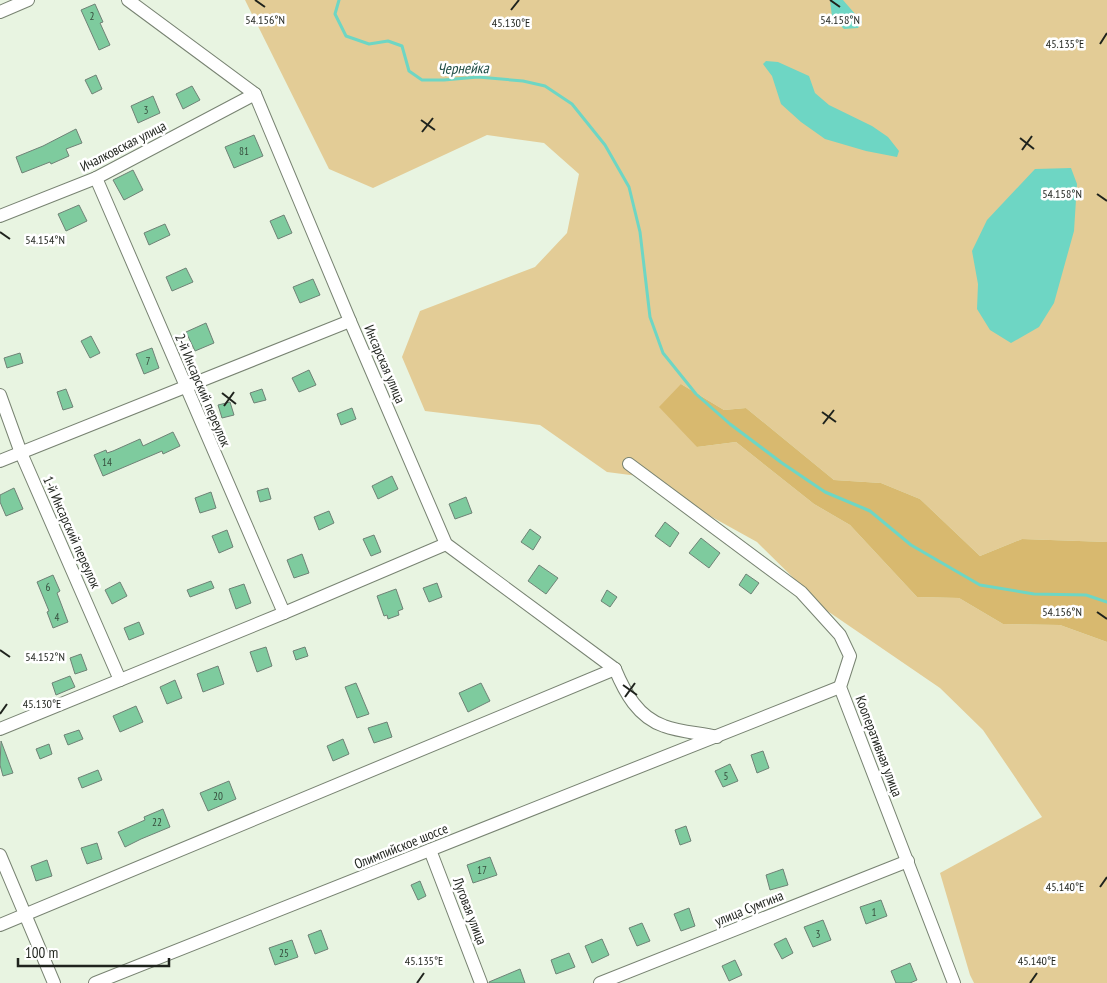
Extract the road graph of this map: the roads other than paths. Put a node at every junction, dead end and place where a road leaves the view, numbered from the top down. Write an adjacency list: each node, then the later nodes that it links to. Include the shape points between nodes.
1 (28, 0): 3 (street)
2 (128, 0): 4 (street)
3 (0, 12)
4 (255, 94): 5 (street, Ичалковская улица); 7 (street)
5 (96, 178): 6 (street, Ичалковская улица); 8 (street, 2-й Инсарский переулок)
6 (0, 216)
7 (350, 321): 8 (street, Инсарская улица); 13 (street, Инсарская улица)
8 (185, 387): 10 (street, Инсарская улица); 14 (street, 2-й Инсарский переулок)
9 (0, 395): 10 (street, 1-й Инсарский переулок)
10 (21, 453): 11 (street, Инсарская улица); 16 (street, 1-й Инсарский переулок)
11 (0, 461)
12 (630, 464): 17 (street, Кооперативная улица, via 801,592 840,634 850,656)
13 (446, 544): 14 (street); 15 (street)
14 (284, 613): 16 (street)
15 (615, 669): 19 (street, via 625,692 643,714 663,726); 23 (street)
16 (120, 680): 18 (street)
17 (840, 687): 19 (street, Олимпийское шоссе); 22 (street, Кооперативная улица)
18 (0, 729)
19 (717, 736): 20 (street, Олимпийское шоссе)
20 (430, 850): 25 (street, Олимпийское шоссе); 27 (street, Луговая улица)
21 (0, 855): 23 (street)
22 (908, 861): 28 (street, улица Сумгина); 29 (street, Кооперативная улица)
23 (25, 914): 24 (street); 26 (street)
24 (0, 925)
25 (100, 982)
26 (54, 983)
27 (481, 983)
28 (600, 983)
29 (954, 983)

